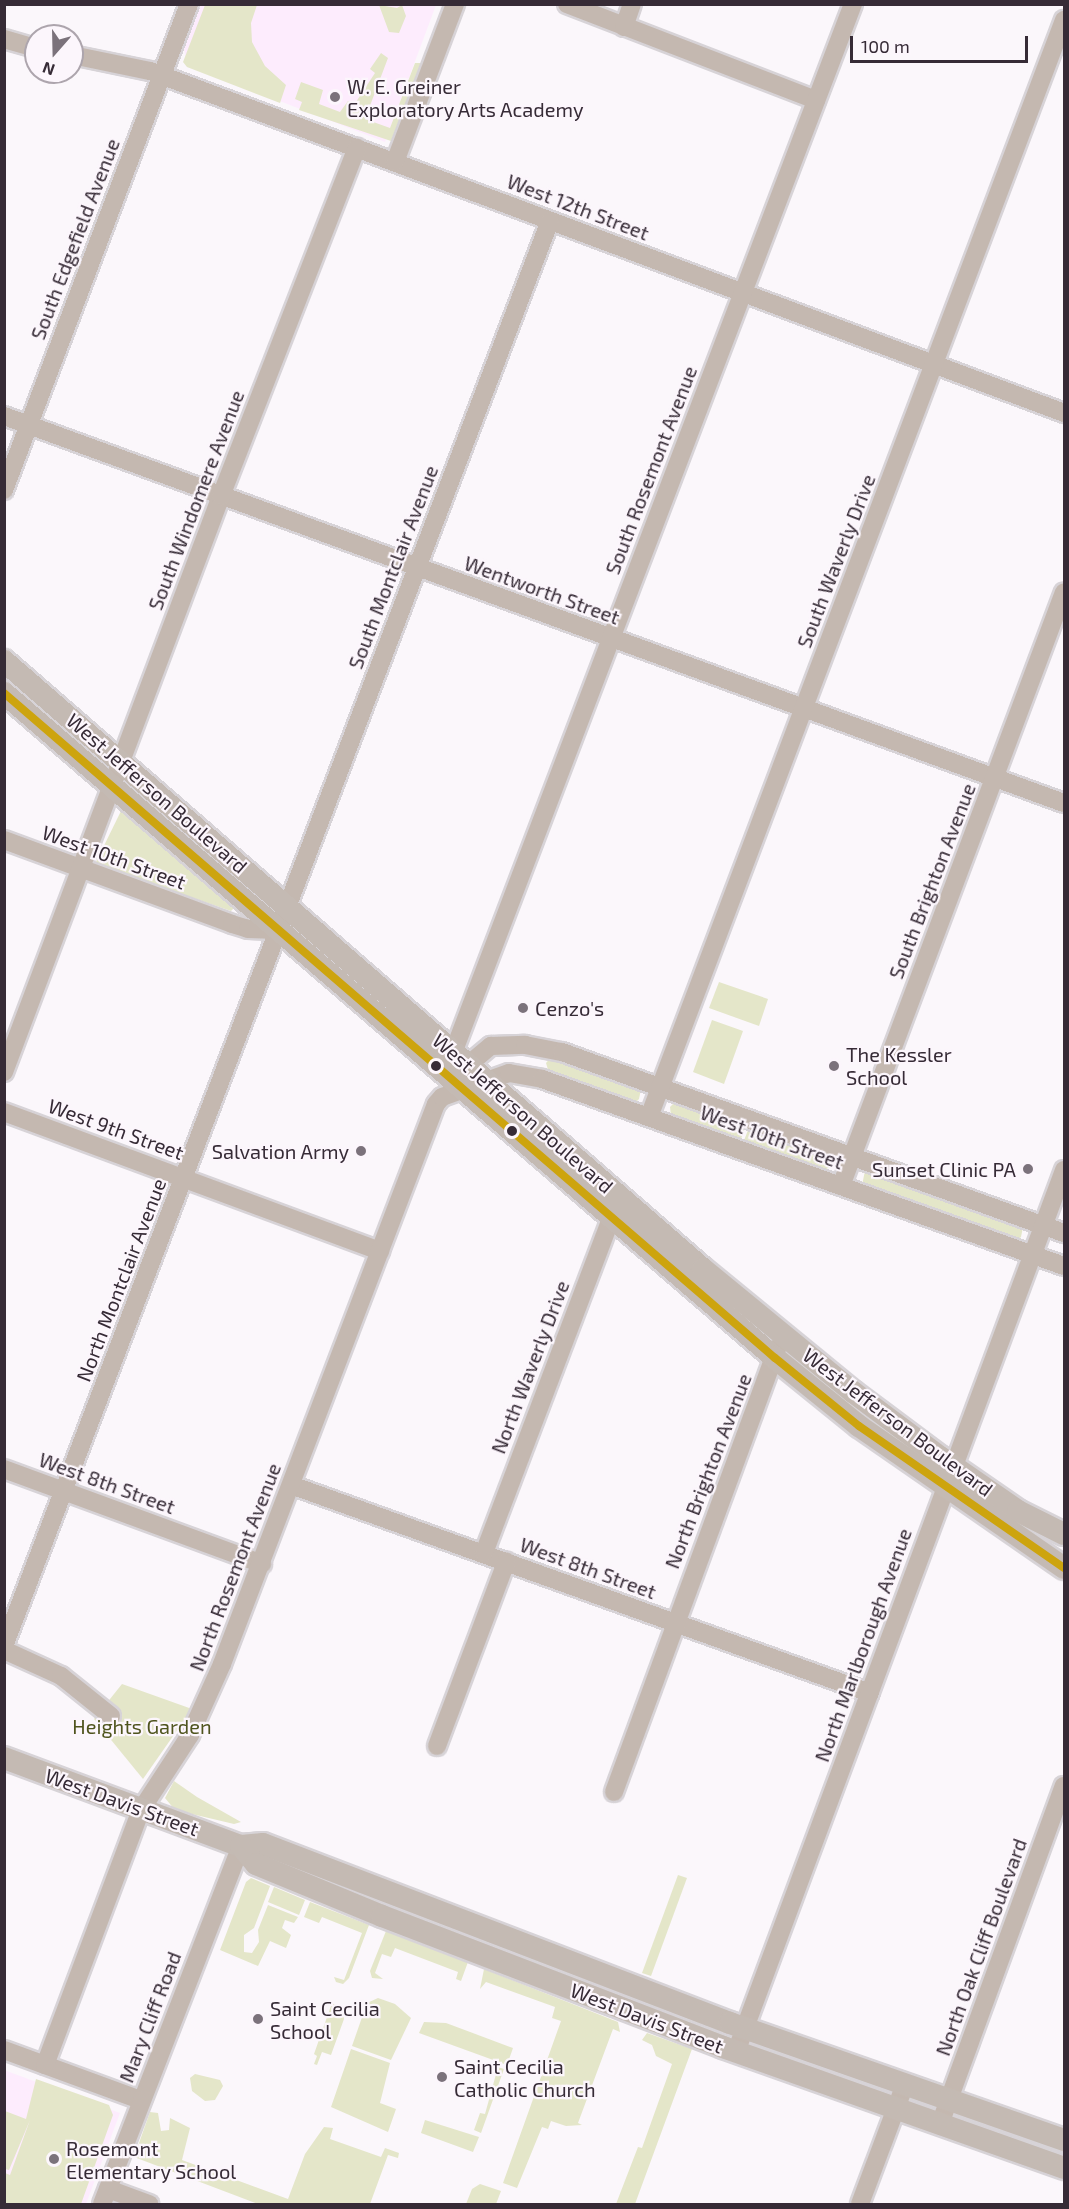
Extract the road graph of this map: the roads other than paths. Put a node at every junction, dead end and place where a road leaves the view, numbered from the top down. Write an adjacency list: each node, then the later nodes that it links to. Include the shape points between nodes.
1 (189, 4): 11 (street, South Edgefield Avenue)
2 (455, 4): 14 (street)
3 (567, 4): 7 (street)
4 (632, 4): 7 (street)
5 (853, 4): 12 (street, South Rosemont Avenue)
6 (1065, 20): 17 (street, South Waverly Drive)
7 (624, 27): 12 (street)
8 (4, 39): 9 (street)
9 (24, 45)
10 (84, 57): 11 (street, West 12th Street)
11 (161, 75): 13 (street, West 12th Street); 20 (street, South Edgefield Avenue)
12 (816, 100): 16 (street, South Rosemont Avenue)
13 (357, 148): 14 (street, West 12th Street); 22 (street, South Windomere Avenue)
14 (395, 162): 15 (street, West 12th Street)
15 (550, 221): 16 (street, West 12th Street); 23 (street, South Montclair Avenue)
16 (742, 293): 17 (street, West 12th Street); 25 (street, South Rosemont Avenue)
17 (935, 367): 18 (street, West 12th Street); 28 (street, South Waverly Drive)
18 (1065, 414)
19 (4, 416): 20 (street, Wentworth Street)
20 (30, 425): 21 (street, South Edgefield Avenue); 22 (street, Wentworth Street)
21 (4, 490)
22 (221, 496): 23 (street, Wentworth Street); 29 (street, South Windomere Avenue)
23 (417, 568): 25 (street, Wentworth Street); 35 (street, South Montclair Avenue)
24 (1065, 592): 30 (street, South Brighton Avenue)
25 (612, 639): 28 (street, Wentworth Street); 37 (street, South Rosemont Avenue)
26 (4, 661): 29 (main road, West Jefferson Boulevard)
27 (4, 693): 31 (main road, West Jefferson Boulevard)
28 (803, 710): 30 (street, Wentworth Street); 40 (street, South Waverly Drive)
29 (121, 762): 31 (street, South Windomere Avenue); 35 (main road, West Jefferson Boulevard)
30 (994, 779): 32 (street, Wentworth Street); 44 (street, South Brighton Avenue)
31 (115, 786): 34 (street, South Windomere Avenue); 36 (main road, West Jefferson Boulevard)
32 (1065, 803)
33 (4, 840): 34 (street, West 10th Street)
34 (82, 870): 36 (street, West 10th Street, via 248,929); 38 (street, South Windomere Avenue)
35 (288, 906): 36 (street, South Montclair Avenue); 37 (main road, West Jefferson Boulevard)
36 (278, 930): 41 (main road, West Jefferson Boulevard); 46 (street, North Montclair Avenue)
37 (461, 1059): 39 (main road, West Jefferson Boulevard); 40 (street, West 10th Street, via 490,1046 525,1045 562,1052)
38 (4, 1072)
39 (486, 1081): 41 (street, West 10th Street); 43 (street, West 10th Street, via 521,1073); 48 (main road, West Jefferson Boulevard)
40 (660, 1087): 43 (street, South Waverly Drive); 44 (street, West 10th Street)
41 (462, 1089): 48 (main road, West Jefferson Boulevard); 51 (street, North Rosemont Avenue, via 436,1104)
42 (4, 1112): 46 (street, West 9th Street)
43 (650, 1117): 47 (street, West 10th Street)
44 (852, 1156): 47 (street, South Brighton Avenue); 49 (street, West 10th Street)
45 (1065, 1170): 49 (street, North Marlborough Avenue)
46 (184, 1178): 51 (street, West 9th Street); 60 (street, North Montclair Avenue)
47 (841, 1186): 52 (street, West 10th Street)
48 (615, 1208): 54 (main road, West Jefferson Boulevard); 55 (main road, West Jefferson Boulevard); 62 (street, North Waverly Drive)
49 (1043, 1226): 50 (street, West 10th Street); 52 (street, North Marlborough Avenue)
50 (1065, 1233)
51 (380, 1251): 58 (street, North Rosemont Avenue)
52 (1033, 1255): 53 (street, West 10th Street); 56 (street, North Marlborough Avenue)
53 (1065, 1266)
54 (783, 1334): 55 (street, North Brighton Avenue); 56 (main road, West Jefferson Boulevard)
55 (775, 1358): 59 (main road, West Jefferson Boulevard, via 859,1426); 66 (street, North Brighton Avenue)
56 (954, 1466): 59 (street, North Marlborough Avenue); 61 (main road, West Jefferson Boulevard, via 1018,1510)
57 (4, 1469): 60 (street, West 8th Street)
58 (291, 1485): 62 (street, West 8th Street); 64 (street, North Rosemont Avenue)
59 (946, 1488): 65 (main road, West Jefferson Boulevard); 69 (street, North Marlborough Avenue)
60 (64, 1491): 64 (street, West 8th Street); 67 (street, North Montclair Avenue)
61 (1065, 1534)
62 (484, 1553): 63 (street, West 8th Street)
63 (506, 1562): 66 (street, West 8th Street); 71 (street)
64 (262, 1564): 75 (street, North Rosemont Avenue, via 198,1719)
65 (1065, 1569)
66 (677, 1624): 69 (street, West 8th Street); 74 (street, North Brighton Avenue)
67 (4, 1646)
68 (4, 1650): 70 (street, via 61,1676)
69 (870, 1693): 77 (street, North Marlborough Avenue)
70 (111, 1716)
71 (437, 1746)
72 (4, 1758): 75 (main road, West Davis Street)
73 (1065, 1786): 82 (street, North Oak Cliff Boulevard)
74 (614, 1792)
75 (141, 1810): 76 (main road, West Davis Street); 80 (street, North Rosemont Avenue)
76 (241, 1846): 77 (main road, West Davis Street, via 263,1844); 79 (main road, West Davis Street, via 256,1864); 83 (street, Mary Cliff Road)
77 (744, 2028): 79 (street, North Marlborough Avenue); 81 (main road, West Davis Street)
78 (4, 2050): 80 (street)
79 (736, 2052): 84 (main road, West Davis Street)
80 (45, 2065): 83 (street)
81 (905, 2085): 82 (main road, West Davis Street); 84 (street)
82 (949, 2099): 85 (street, North Oak Cliff Boulevard); 86 (main road, West Davis Street)
83 (141, 2100): 88 (street, Mary Cliff Road)
84 (896, 2109): 85 (main road, West Davis Street); 90 (street)
85 (940, 2124): 87 (main road, West Davis Street)
86 (1065, 2140)
87 (1065, 2168)
88 (105, 2197): 89 (street)
89 (149, 2205)
90 (860, 2205)

